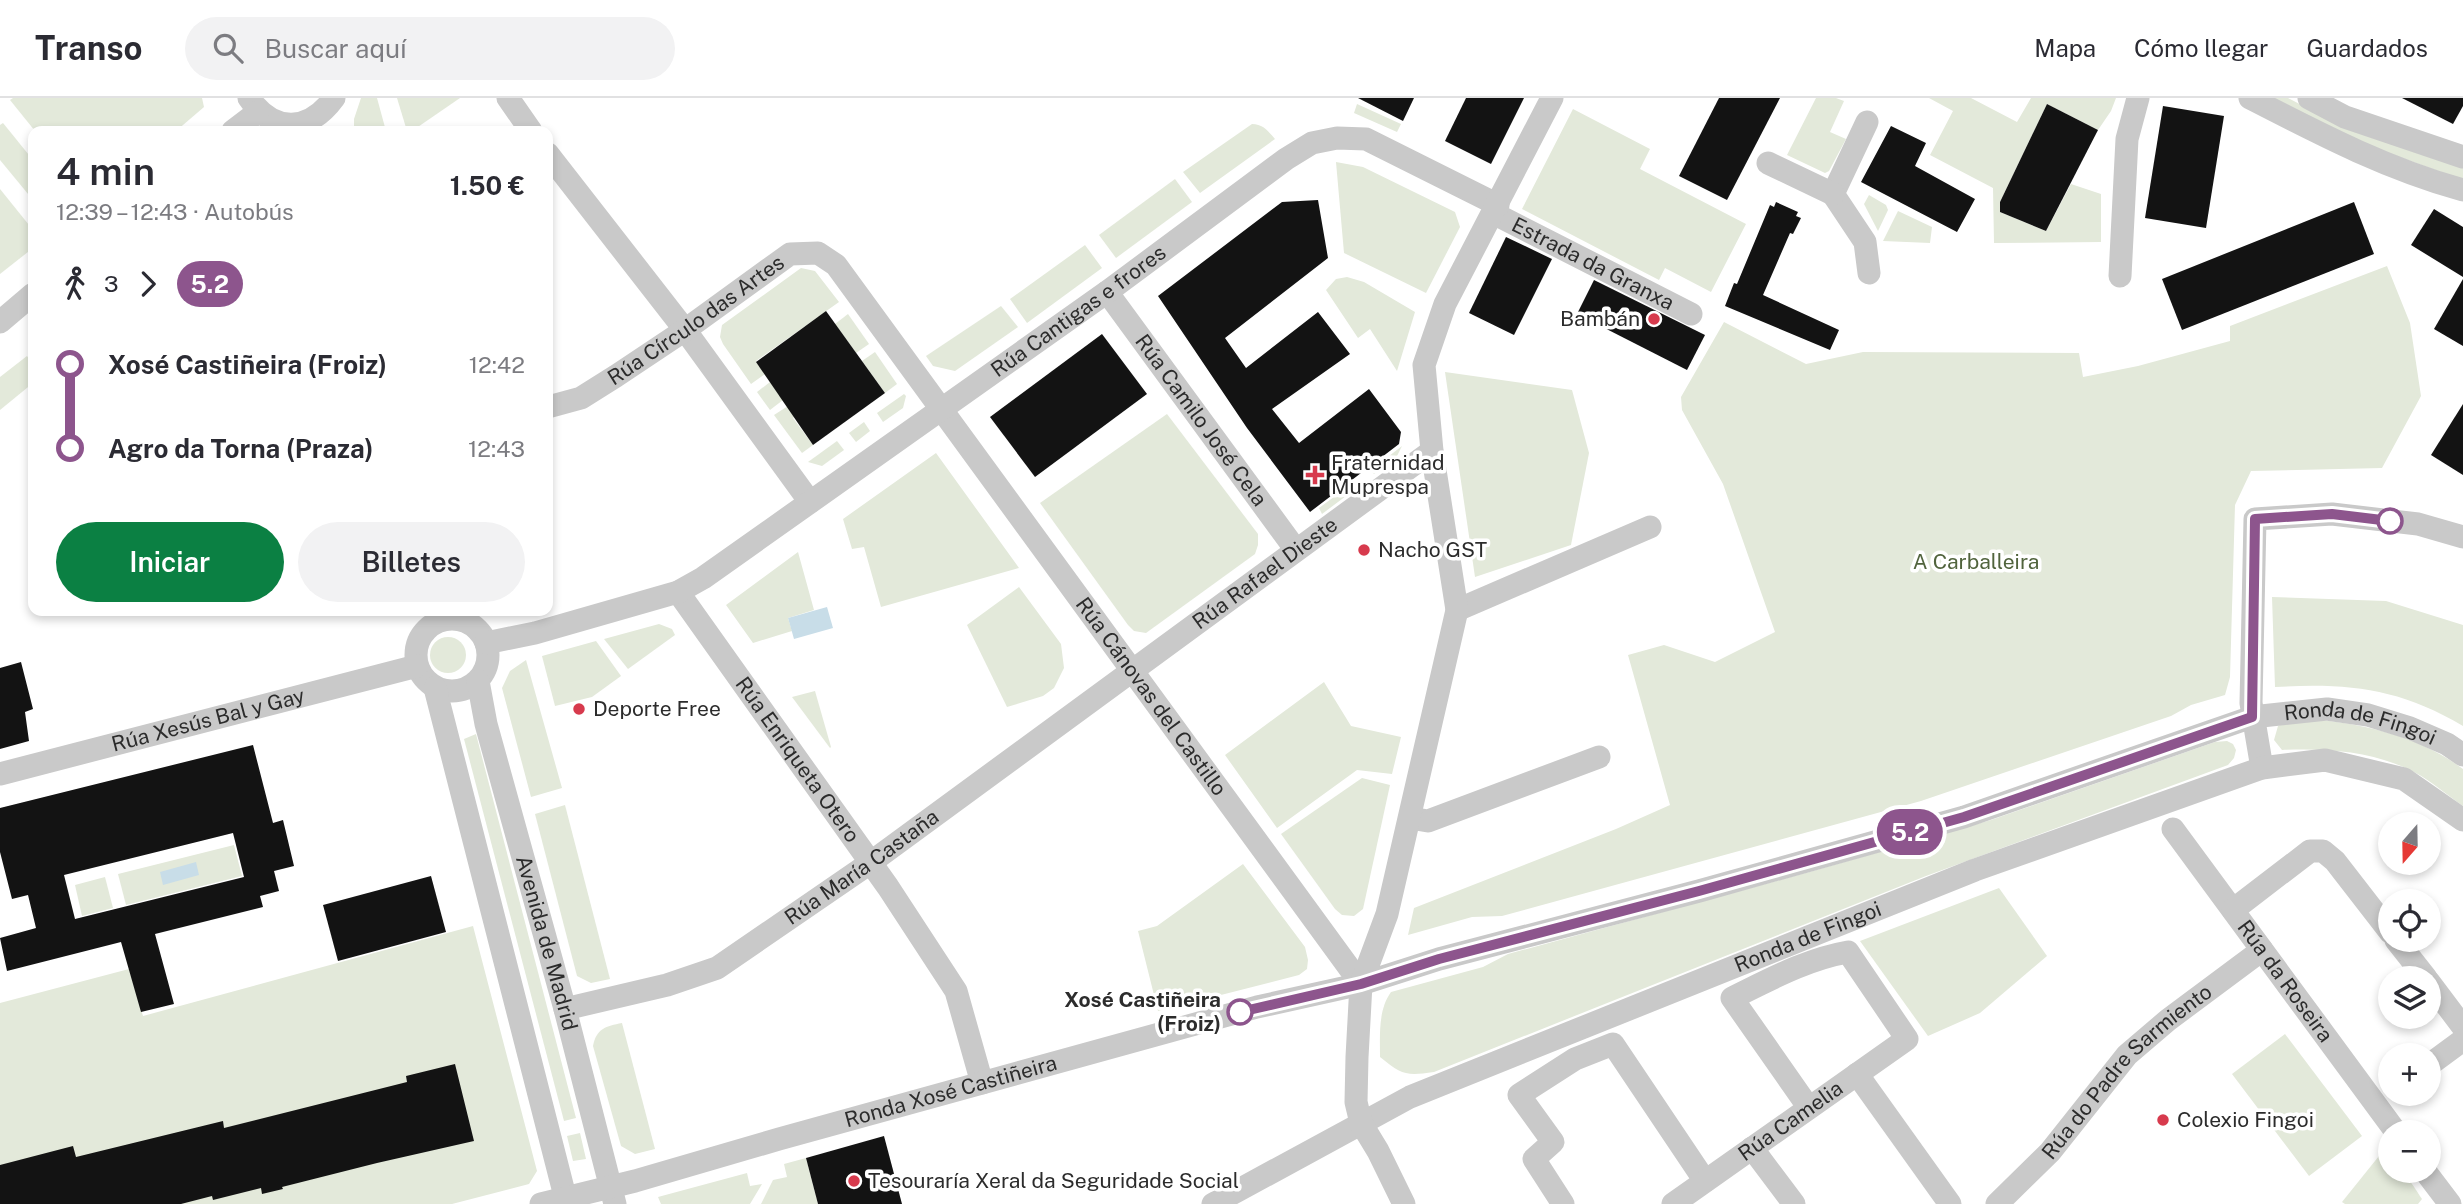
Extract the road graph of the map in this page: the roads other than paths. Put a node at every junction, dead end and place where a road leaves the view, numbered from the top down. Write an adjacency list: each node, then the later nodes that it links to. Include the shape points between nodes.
1 (508, 98): 12 (street)
2 (1552, 98): 18 (street, Estrada da Granxa)
3 (2138, 98): 20 (street, via 2127,139)
4 (2250, 98): 16 (street, via 2378,162)
5 (2309, 98): 13 (street, via 2345,117)
6 (253, 105): 9 (street); 10 (street, via 270,120)
7 (329, 114): 11 (street)
8 (1867, 122): 17 (street)
9 (237, 126)
10 (286, 126)
11 (298, 126)
12 (528, 126)
13 (2462, 154)
14 (553, 160): 25 (street)
15 (1768, 163): 17 (street)
16 (2463, 190)
17 (1833, 194): 19 (street, via 1865,242)
18 (1496, 209): 21 (street, Rúa Cantigas e frores, via 1366,139 1312,143); 23 (street, Estrada da Granxa); 28 (street, Estrada da Granxa, via 1445,304 1424,365)
19 (1869, 273)
20 (2120, 276)
21 (1107, 292): 27 (street, Rúa Cantigas e frores); 32 (street, Rúa Camilo José Cela)
22 (28, 298): 24 (street)
23 (1692, 314)
24 (0, 322)
25 (685, 330): 26 (street, Rúa Círculo das Artes, via 581,398); 27 (street, Rúa Círculo das Artes, via 790,254 818,253 836,265); 29 (street)
26 (553, 406)
27 (940, 410): 29 (street, Rúa Cantigas e frores); 41 (street, Rúa Cánovas del Castillo)
28 (1432, 451): 32 (street, Rúa Rafael Dieste); 34 (street, Estrada da Granxa)
29 (810, 502): 33 (street, Rúa Cantigas e frores)
30 (1650, 527): 34 (street)
31 (2463, 537): 44 (street, via 2418,524 2332,514 2255,519)
32 (1296, 550): 41 (street, Rúa Rafael Dieste)
33 (678, 592): 39 (street, Rúa Cantigas e frores); 52 (street, Rúa Enriqueta Otero)
34 (1457, 610): 49 (street, Estrada da Granxa)
35 (418, 616): 38 (street)
36 (454, 616): 38 (street, via 435,623)
37 (458, 616): 39 (street, via 475,627)
38 (419, 639): 40 (street)
39 (486, 643): 42 (street, via 487,664)
40 (417, 666): 43 (street); 48 (street, Rúa Xesús Bal y Gay)
41 (1134, 671): 52 (street, Rúa María Castaña); 58 (street, Rúa Cánovas del Castillo)
42 (478, 681): 43 (street, via 457,691); 60 (street, Avenida de Madrid)
43 (435, 688): 73 (street, Avenida de Madrid)
44 (2252, 717): 45 (street, Ronda de Fingoi, via 2327,709 2368,715 2410,728); 47 (street, Ronda de Fingoi); 58 (street, Ronda de Fingoi, via 1964,817)
45 (2463, 755)
46 (1599, 757): 49 (street, via 1429,821)
47 (2262, 768): 50 (street, Ronda de Fingoi, via 2325,760 2404,779); 68 (street, Ronda de Fingoi, via 1975,870 1410,1097)
48 (0, 774)
49 (1410, 818): 58 (street, Estrada da Granxa, via 1388,914)
50 (2463, 820)
51 (2173, 829): 53 (street, Rúa da Roseira)
52 (870, 863): 60 (street, Rúa María Castaña, via 716,968 667,985); 65 (street, Rúa Enriqueta Otero, via 956,991)
53 (2233, 910): 54 (street, via 2310,851 2323,851); 55 (street, Rúa da Roseira)
54 (2378, 917)
55 (2262, 950): 66 (street, Rúa da Roseira); 81 (street, Rúa do Padre Sarmiento, via 2127,1055 2050,1152)
56 (2406, 952): 57 (street)
57 (2417, 966)
58 (1361, 984): 65 (street, Ronda Xosé Castiñeira, via 1258,1007); 68 (street, via 1356,1102)
59 (2441, 997): 61 (street)
60 (565, 1009): 72 (street, Avenida de Madrid)
61 (2463, 1027)
62 (2463, 1040): 63 (street)
63 (2441, 1056)
64 (1857, 1074): 67 (street, Rúa Camelia); 67 (street, Rúa Camelia, via 1906,1039 1848,952 1792,970 1732,998); 80 (street)
65 (982, 1083): 72 (street, Ronda Xosé Castiñeira)
66 (2378, 1092)
67 (1809, 1108): 69 (street, Rúa Camelia)
68 (1361, 1123): 75 (street, Ronda de Fingoi); 76 (street)
69 (1752, 1148): 70 (street, Rúa Camelia); 79 (street)
70 (1705, 1181): 77 (street, via 1613,1044 1575,1059 1520,1095 1553,1142 1534,1159); 78 (street, Rúa Camelia)
71 (2434, 1183): 82 (street)
72 (613, 1196): 73 (street, Ronda Xosé Castiñeira)
73 (566, 1201): 74 (street, Ronda Xosé Castiñeira)
74 (541, 1204)
75 (1213, 1204)
76 (1404, 1204)
77 (1563, 1204)
78 (1673, 1204)
79 (1794, 1204)
80 (1950, 1204)
81 (1997, 1204)
82 (2450, 1204)

